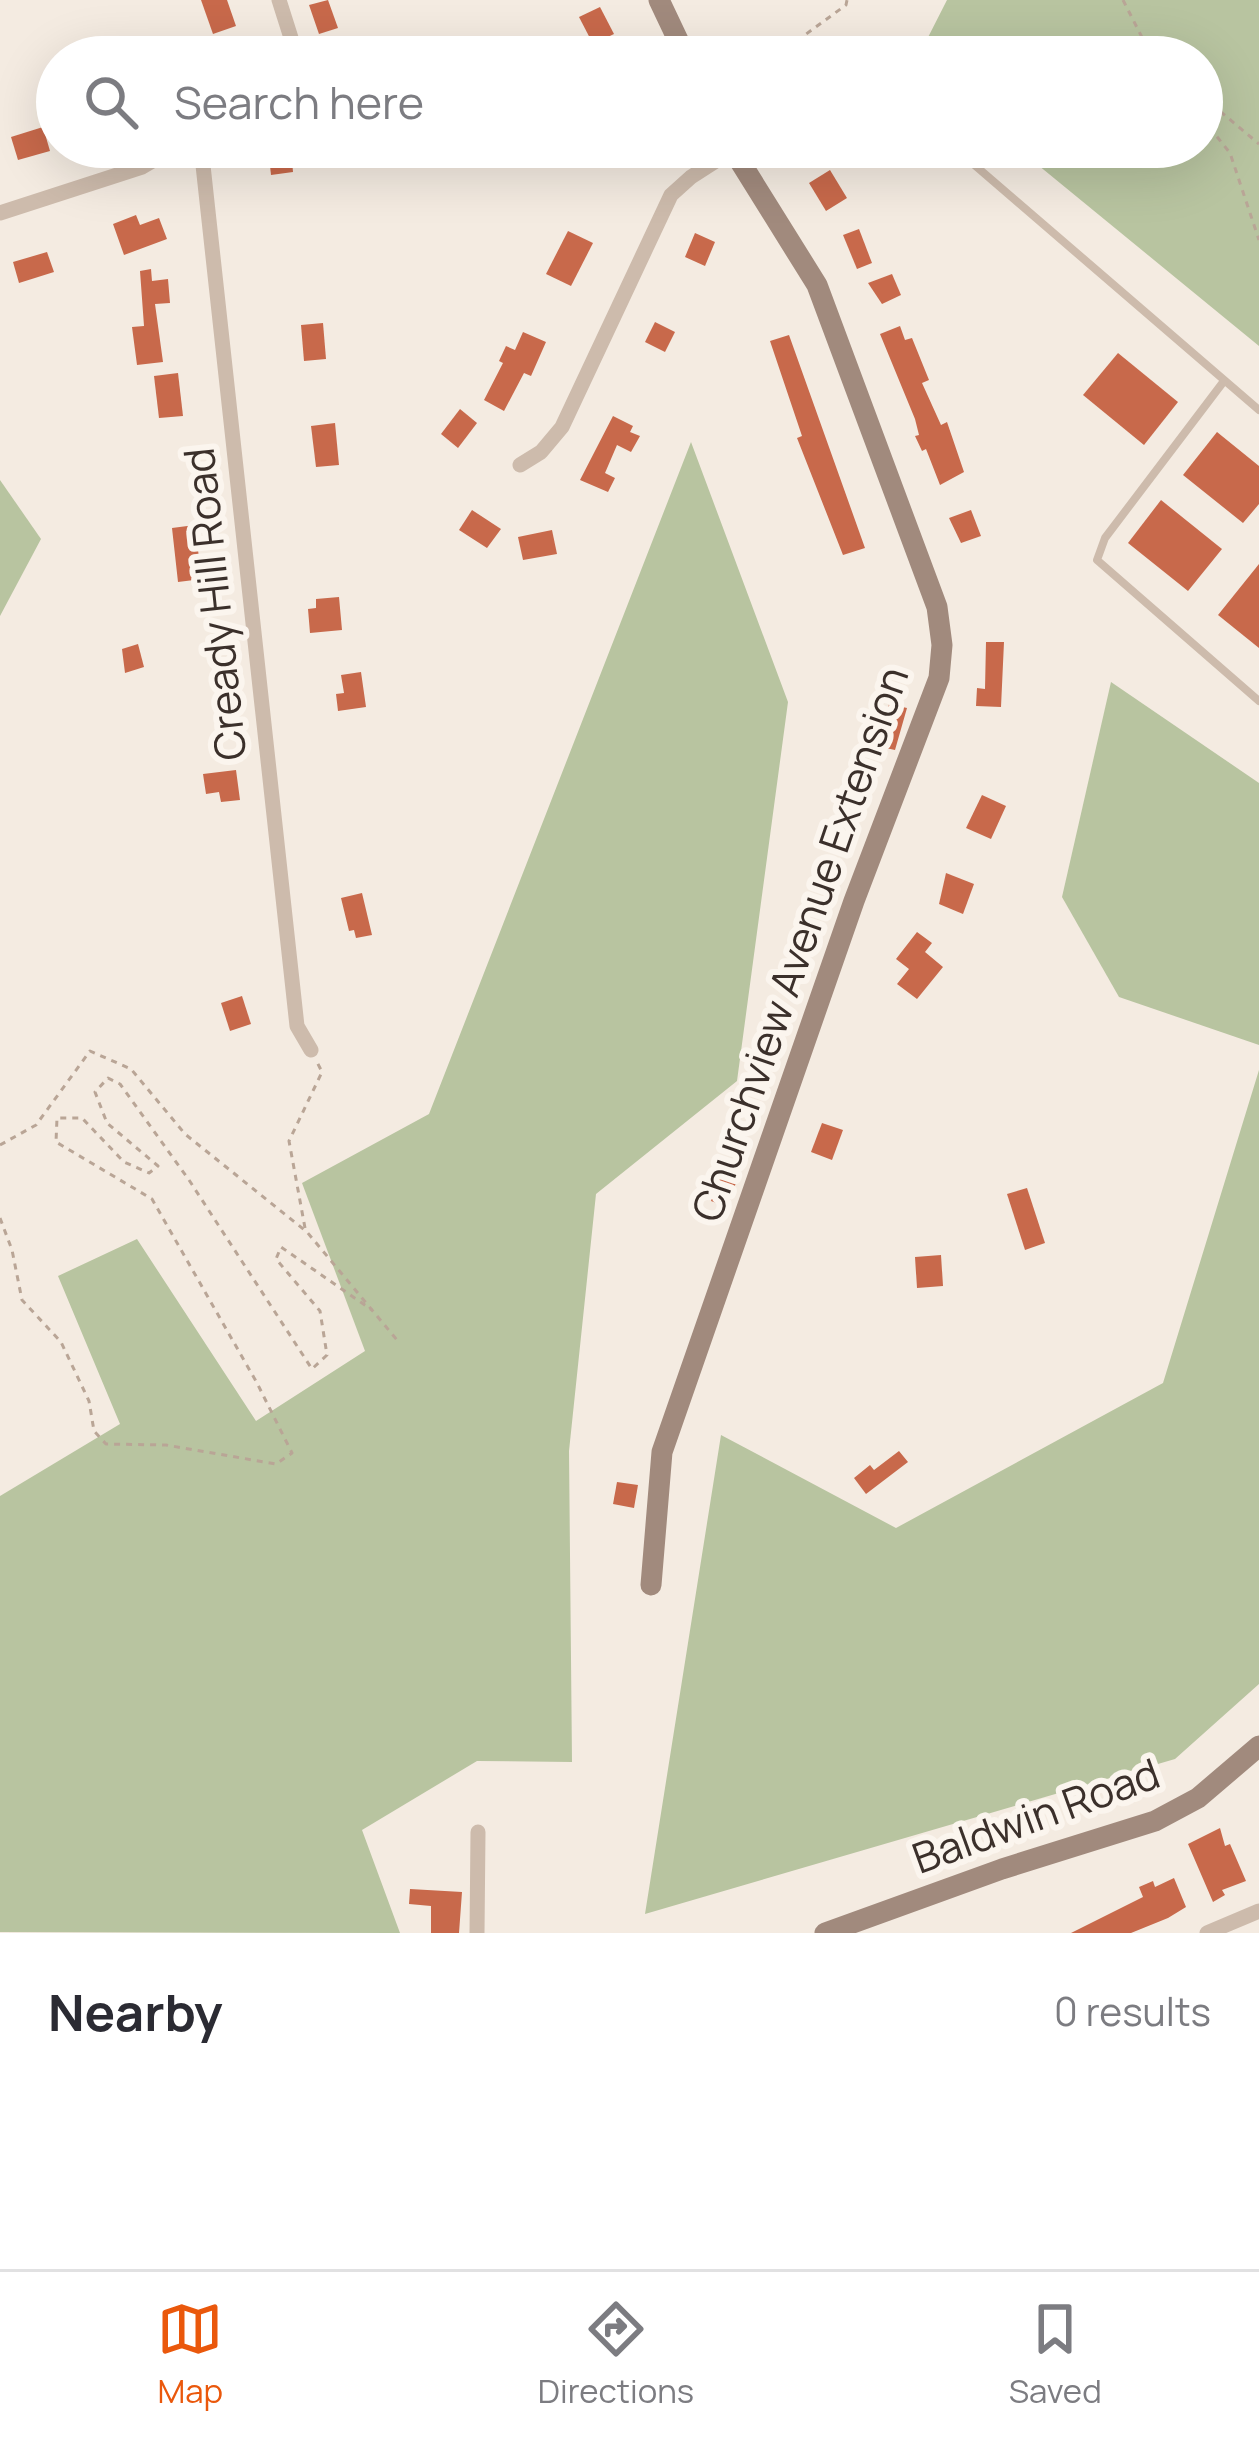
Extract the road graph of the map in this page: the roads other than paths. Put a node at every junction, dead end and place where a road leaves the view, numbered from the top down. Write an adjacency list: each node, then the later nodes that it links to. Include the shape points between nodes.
1 (279, 0): 3 (street)
2 (659, 0): 4 (street)
3 (291, 36)
4 (676, 36)
5 (139, 168): 10 (street)
6 (204, 168): 15 (street, Cready Hill Road, via 297,1026)
7 (707, 168): 13 (street, via 671,195 562,427)
8 (744, 168): 16 (street, Churchview Avenue Extension, via 817,285 938,607 942,645 939,679 662,1452)
9 (978, 168): 11 (lane)
10 (0, 213)
11 (1224, 381): 12 (lane); 14 (lane, via 1105,538 1097,560)
12 (1259, 410)
13 (520, 465)
14 (1259, 701)
15 (311, 1050)
16 (651, 1585)
17 (1259, 1746): 21 (street, Baldwin Road, via 1198,1798 1156,1821)
18 (478, 1832): 20 (street)
19 (1259, 1912): 22 (street)
20 (477, 1933)
21 (825, 1933)
22 (1207, 1933)

